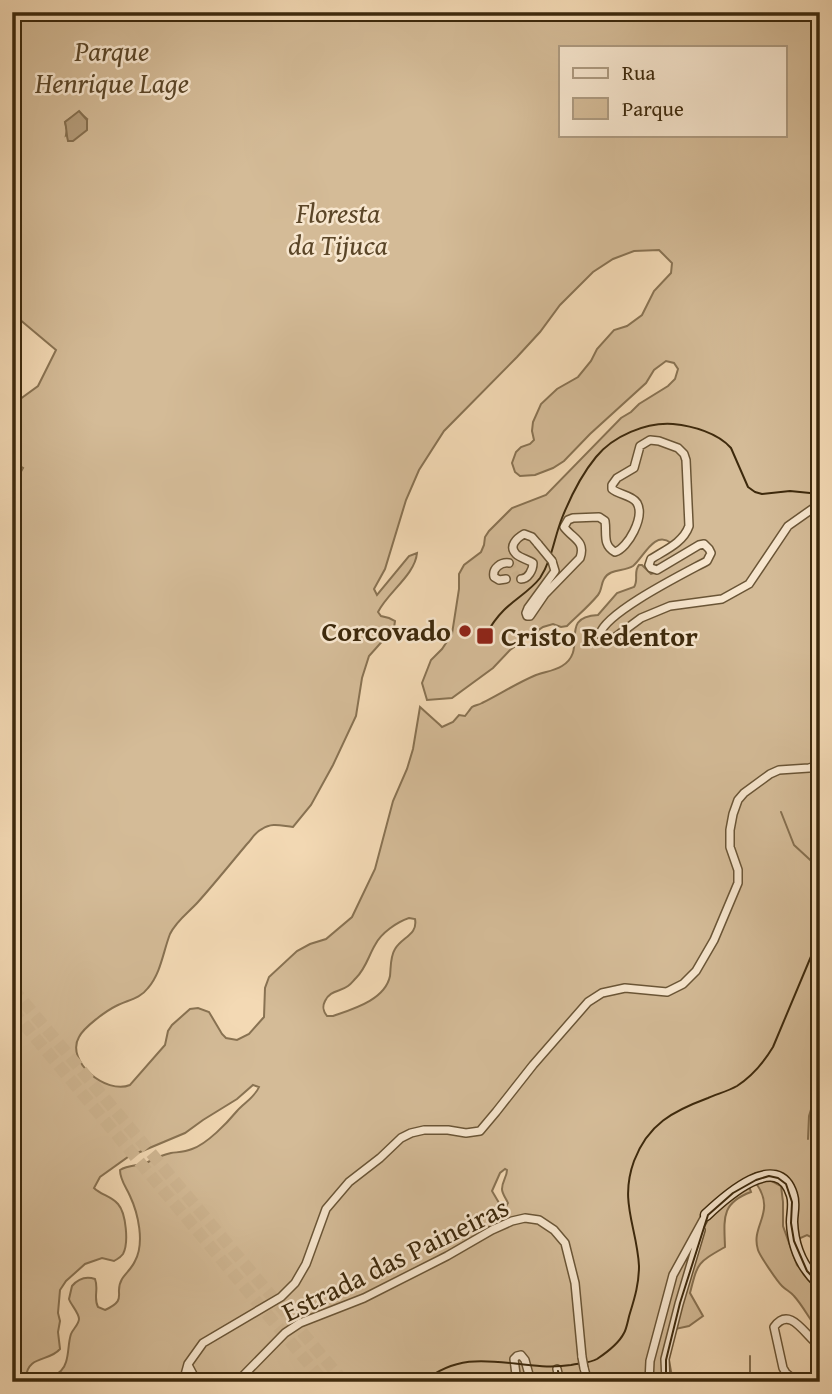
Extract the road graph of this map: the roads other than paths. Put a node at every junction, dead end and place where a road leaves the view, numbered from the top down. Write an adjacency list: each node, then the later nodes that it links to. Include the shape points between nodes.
1 (820, 506): 4 (street, bridge, via 788,526 749,584 722,599 670,606 641,618 610,641 604,639 601,629 613,618 710,557 704,544 657,570 649,565 681,540 689,526 686,460 678,448 650,440 640,446 634,468 612,485 615,492 637,503 639,519 626,545 615,552 609,548 605,521 599,517 568,520 564,527 583,551 527,616 555,571 538,544 524,534 514,549 533,564)
2 (509, 563): 3 (street, via 494,572 499,580)
3 (506, 579)
4 (522, 579)
5 (820, 765): 9 (street, Estrada das Paineiras, via 779,770 738,800 730,847 738,883 714,940 683,984 667,992 625,988 588,1002 480,1131 424,1130 401,1138 349,1182 326,1209 295,1283 281,1297 203,1343)
6 (706, 1215): 7 (street, via 755,1179 779,1177 792,1193 795,1245 807,1271); 18 (street, via 673,1275 650,1361); 19 (street, via 665,1359)
7 (820, 1284)
8 (820, 1346): 20 (street, via 790,1319 774,1327 783,1368)
9 (188, 1364): 11 (street); 12 (street)
10 (556, 1369): 16 (street)
11 (186, 1382)
12 (197, 1382)
13 (237, 1382): 17 (street, Estrada das Paineiras, bridge, via 300,1323 364,1298 492,1230 525,1218 539,1220 565,1243)
14 (517, 1382): 15 (street, via 514,1359 521,1355)
15 (531, 1382)
16 (560, 1382)
17 (588, 1382)
18 (649, 1382)
19 (666, 1382)
20 (797, 1382)

